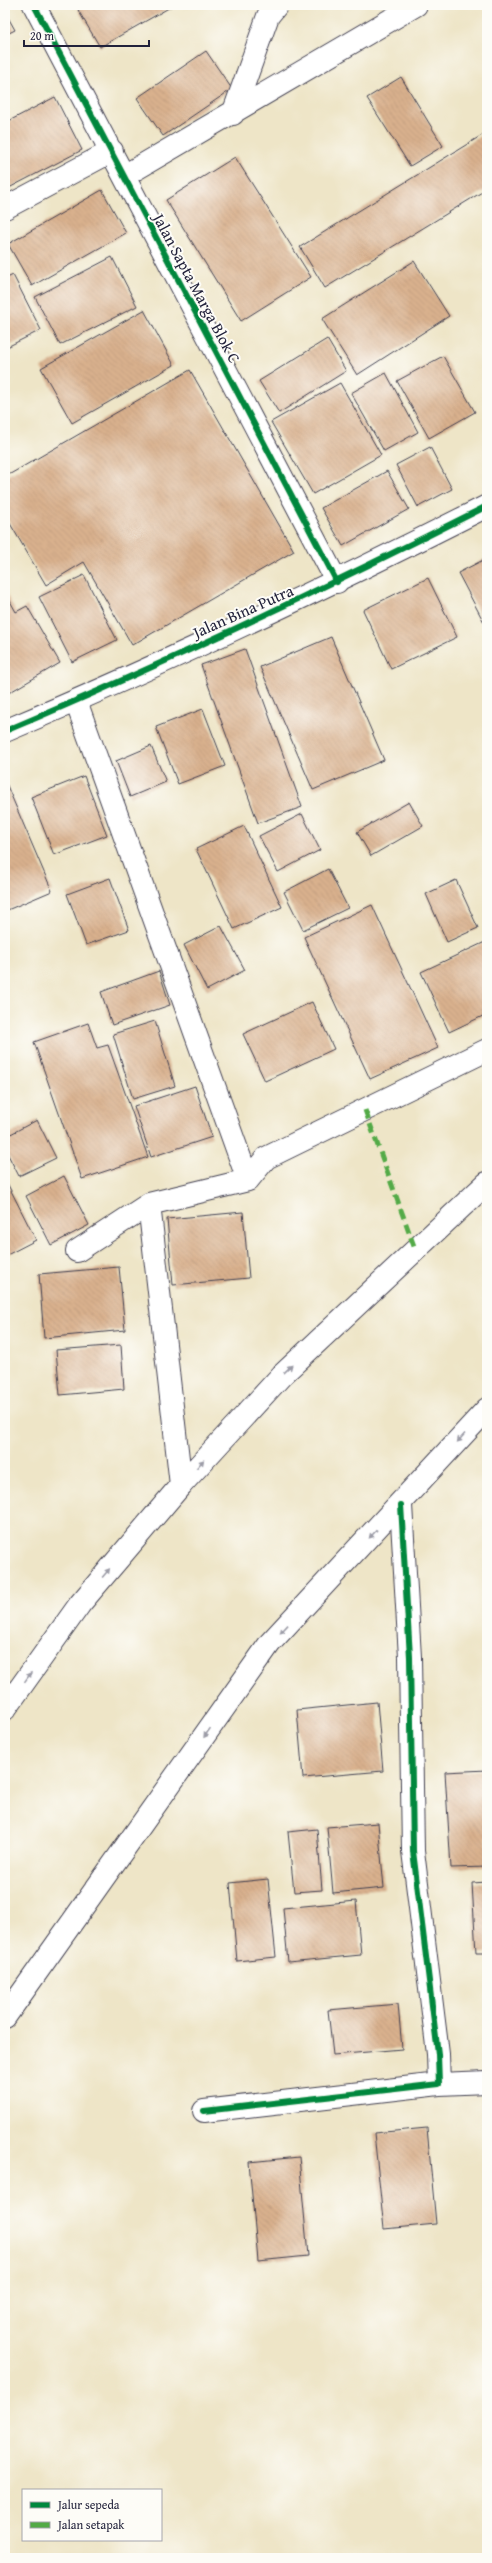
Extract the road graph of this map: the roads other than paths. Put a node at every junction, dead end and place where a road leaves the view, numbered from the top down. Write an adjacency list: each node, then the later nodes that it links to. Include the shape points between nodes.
1 (34, 5): 5 (street, Jalan Sapta Marga Blok C)
2 (277, 5): 4 (street, via 268,16)
3 (416, 5): 4 (street)
4 (233, 114): 6 (street)
5 (112, 151): 6 (street, Jalan Sapta Marga Blok C); 7 (street)
6 (124, 176): 9 (street, Jalan Sapta Marga Blok C)
7 (5, 208)
8 (487, 506): 9 (street, Jalan Bina Putra)
9 (337, 582): 10 (street, Jalan Bina Putra)
10 (76, 701): 11 (street, Jalan Bina Putra); 13 (street)
11 (5, 731)
12 (487, 1050): 13 (street, via 266,1158)
13 (248, 1180): 15 (street)
14 (487, 1183): 18 (street, one-way to 14, via 282,1375)
15 (149, 1204): 16 (street); 18 (street)
16 (77, 1251)
17 (487, 1409): 19 (street, one-way to 19)
18 (181, 1485): 20 (street, one-way to 18, via 80,1604)
19 (401, 1505): 21 (street, one-way to 21, via 270,1644); 23 (street, via 410,1657 413,1851 438,2054)
20 (5, 1708)
21 (5, 2017)
22 (487, 2082): 23 (street)
23 (439, 2084): 24 (street)
24 (204, 2111)

